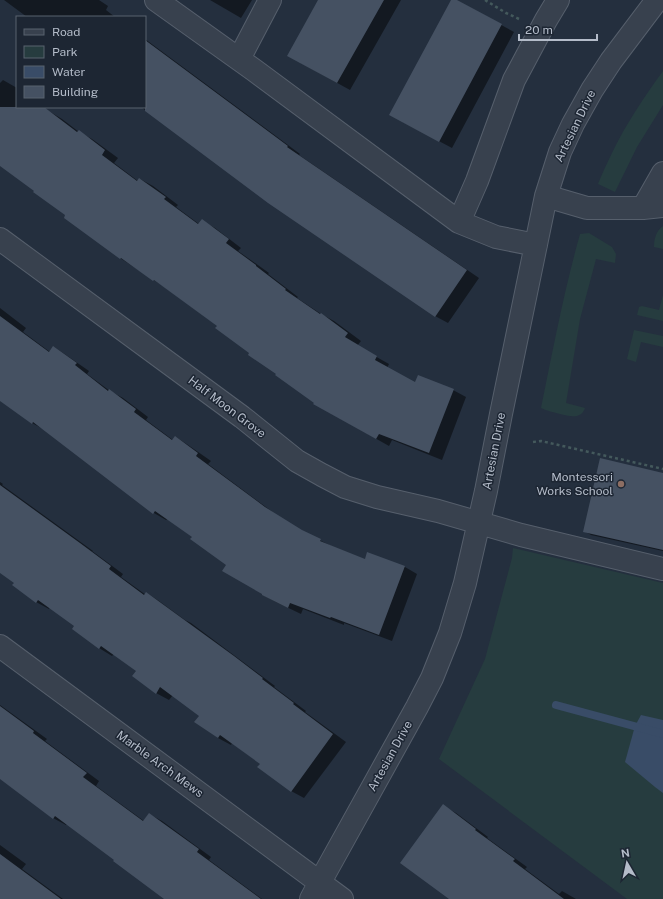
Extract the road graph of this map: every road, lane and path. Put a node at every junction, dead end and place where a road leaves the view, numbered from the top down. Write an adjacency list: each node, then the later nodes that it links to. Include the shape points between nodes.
1 (156, 0): 7 (street)
2 (270, 0): 7 (street)
3 (485, 0): 6 (path, via 506,13)
4 (558, 0): 6 (street)
5 (657, 0): 9 (street, Artesian Drive, via 592,90 560,152)
6 (542, 28): 11 (street, via 514,80)
7 (239, 59): 11 (street)
8 (663, 173): 10 (street)
9 (546, 196): 10 (street, via 587,208); 13 (street, Artesian Drive)
10 (653, 207)
11 (459, 222): 13 (street, via 496,237)
12 (0, 238): 16 (street, Half Moon Grove, via 297,461 345,487)
13 (536, 245): 16 (street, Artesian Drive)
14 (533, 442): 15 (path, via 541,441)
15 (663, 469)
16 (479, 523): 17 (street, Half Moon Grove); 19 (street, Artesian Drive, via 450,633 432,678)
17 (663, 569)
18 (0, 646): 19 (street, Marble Arch Mews)
19 (316, 891): 20 (street, Marble Arch Mews)
20 (342, 899)

